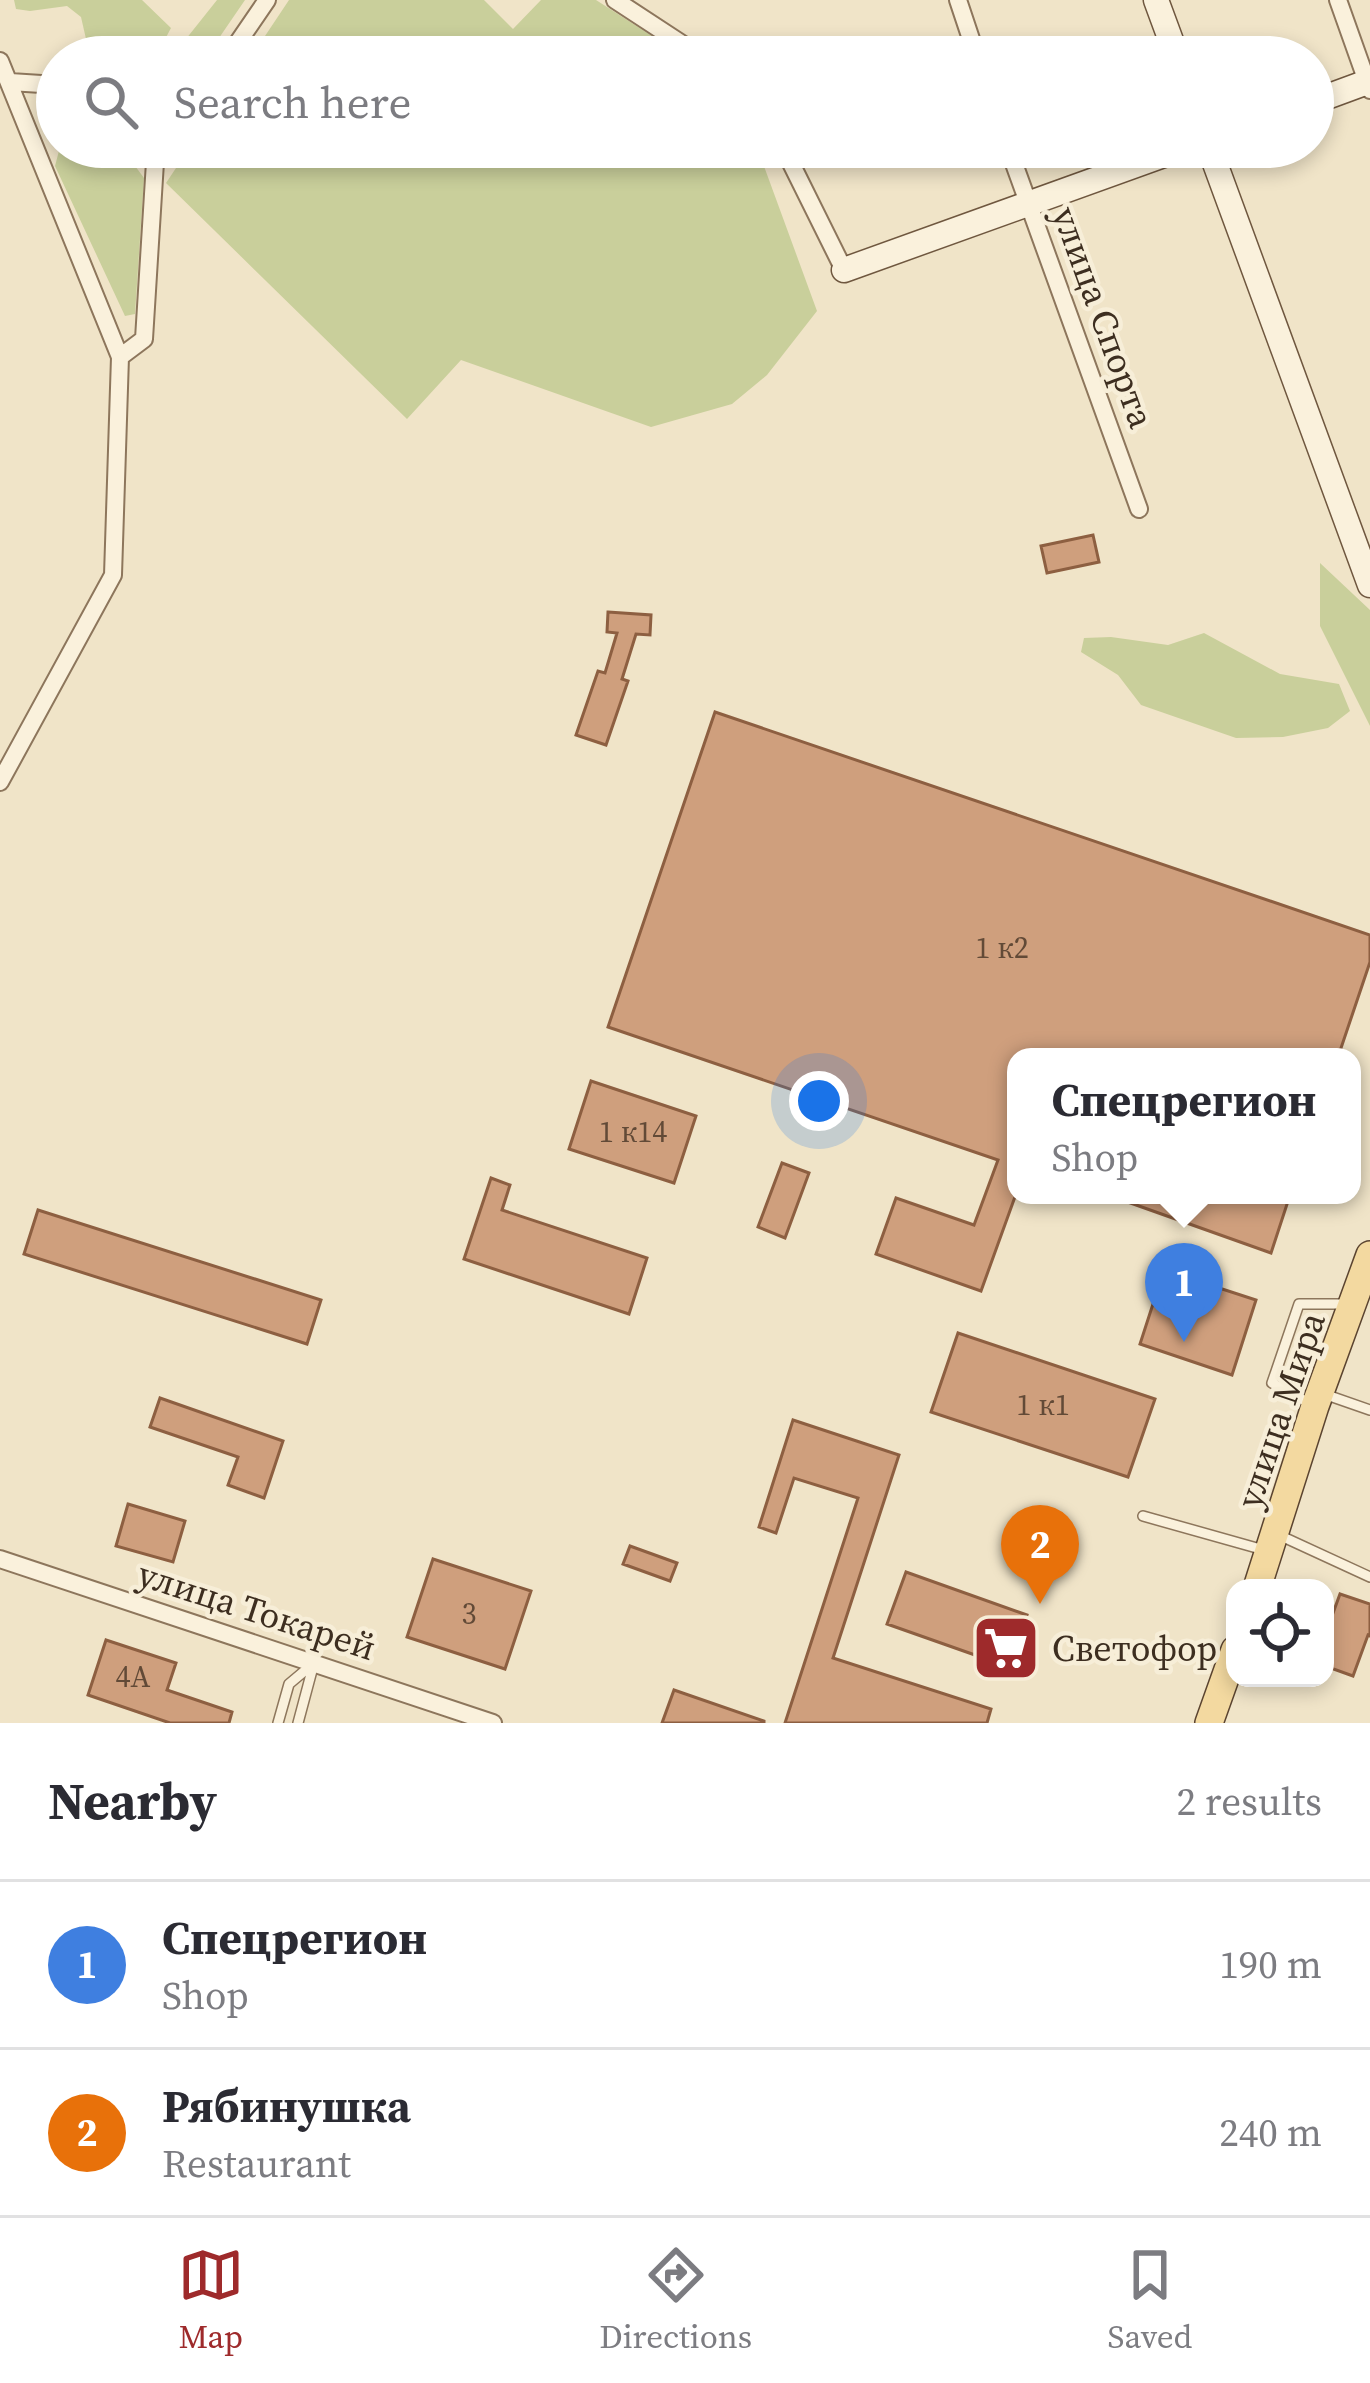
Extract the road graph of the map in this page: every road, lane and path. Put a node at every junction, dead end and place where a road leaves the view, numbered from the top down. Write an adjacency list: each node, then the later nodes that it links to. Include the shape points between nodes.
1 (267, 0): 6 (street)
2 (615, 0): 7 (street)
3 (958, 0): 8 (street)
4 (1156, 0): 9 (street)
5 (1339, 0): 13 (street)
6 (242, 36)
7 (670, 36)
8 (970, 36)
9 (1169, 36)
10 (0, 61): 11 (street)
11 (10, 82): 12 (street); 15 (street)
12 (36, 84)
13 (1369, 85): 14 (street)
14 (1334, 96)
15 (36, 156)
16 (40, 168): 24 (street)
17 (155, 168): 24 (street, via 143,339)
18 (793, 168): 23 (street)
19 (1015, 168): 22 (street, улица Спорта)
20 (1127, 168): 22 (street)
21 (1218, 168): 26 (street)
22 (1027, 204): 23 (street); 25 (street, улица Спорта)
23 (844, 270)
24 (120, 357): 27 (street, via 113,575)
25 (1138, 509)
26 (1370, 585)
27 (0, 782)
28 (1370, 1255): 29 (main road, улица Мира)
29 (1354, 1304): 30 (main road, улица Мира); 30 (lane, via 1299,1304 1272,1383)
30 (1319, 1400): 31 (lane); 33 (main road, улица Мира)
31 (1370, 1410)
32 (1143, 1516): 33 (lane)
33 (1272, 1543): 35 (lane); 36 (main road, улица Мира)
34 (0, 1559): 37 (street, улица Токарей)
35 (1370, 1577)
36 (1260, 1579)
37 (314, 1663): 39 (lane, via 290,1684); 40 (lane); 41 (street, улица Токарей)
38 (1226, 1676): 42 (main road)
39 (278, 1723)
40 (298, 1723)
41 (493, 1723)
42 (1210, 1723)

